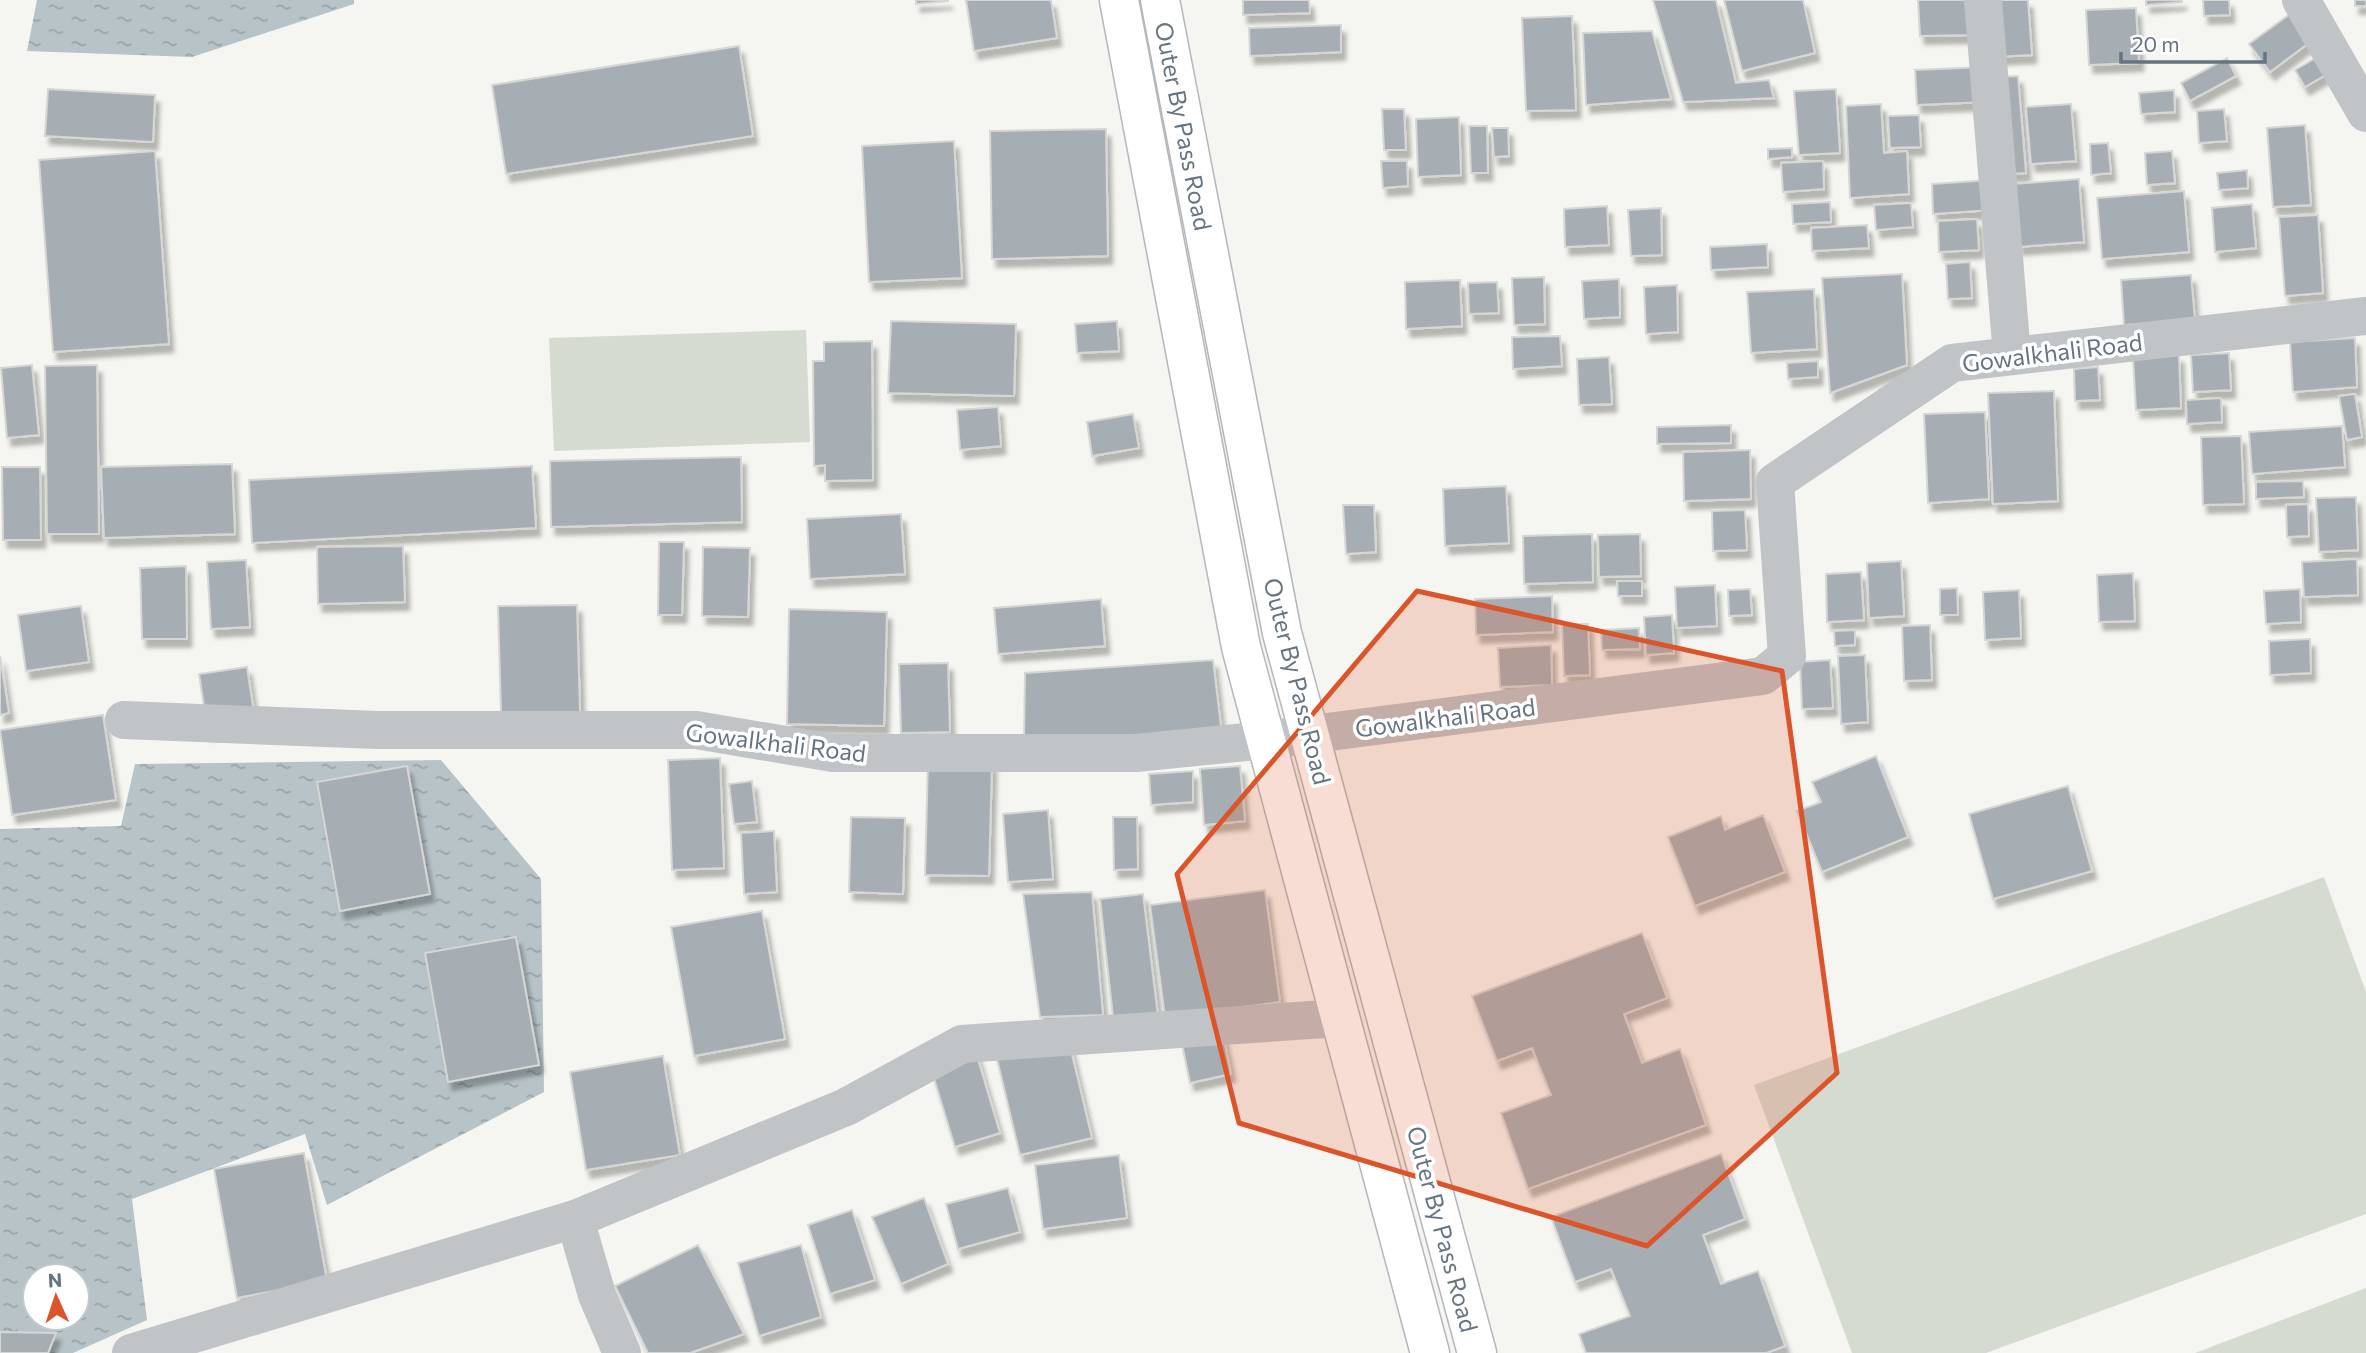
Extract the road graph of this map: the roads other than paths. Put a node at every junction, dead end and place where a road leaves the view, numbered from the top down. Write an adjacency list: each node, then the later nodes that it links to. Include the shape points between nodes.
1 (1119, 0): 10 (main road, Outer By Pass Road, via 1241,646)
2 (1160, 0): 9 (main road, Outer By Pass Road, via 1282,633)
3 (1983, 0): 7 (street)
4 (2301, 0): 5 (street)
5 (2366, 113)
6 (2366, 316): 7 (street, Gowalkhali Road)
7 (2012, 356): 9 (street, Gowalkhali Road, via 1952,363 1775,482 1787,656 1763,676)
8 (124, 720): 10 (street, Gowalkhali Road, via 377,730 696,730 833,753 1136,754)
9 (1311, 734): 10 (street, Gowalkhali Road); 16 (main road, Outer By Pass Road)
10 (1266, 740): 11 (main road, Outer By Pass Road)
11 (1340, 1018): 12 (street, via 962,1044 846,1107); 15 (main road, Outer By Pass Road)
12 (575, 1219): 13 (street); 14 (street, via 597,1296)
13 (131, 1353)
14 (622, 1353)
15 (1430, 1353)
16 (1477, 1353)

